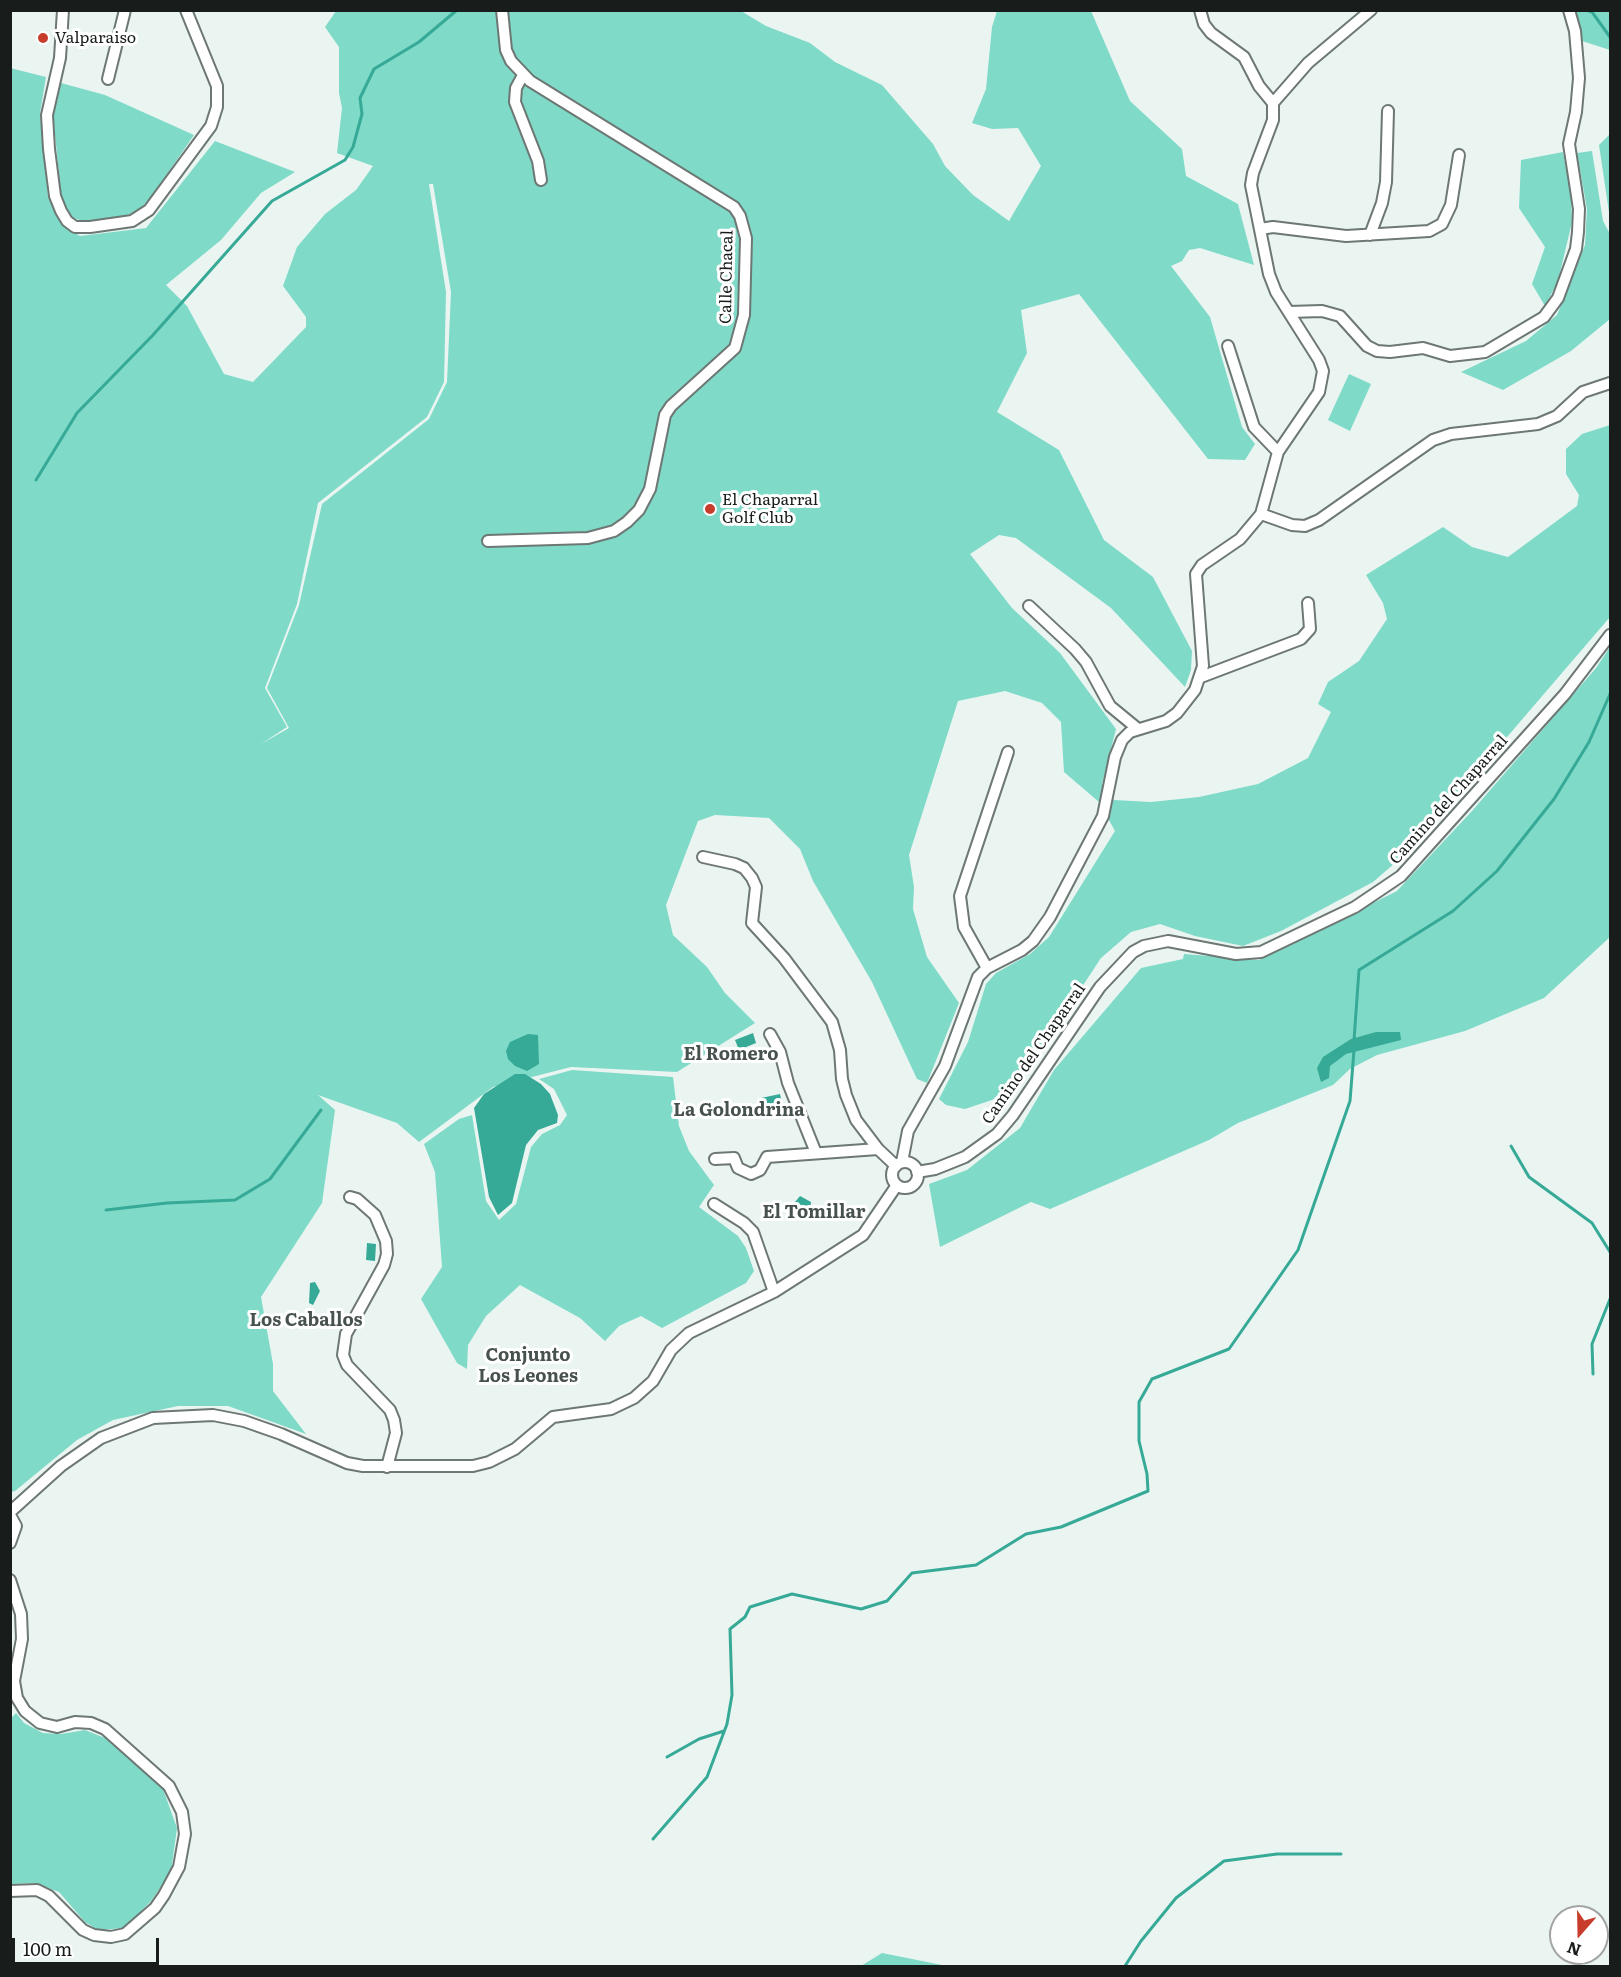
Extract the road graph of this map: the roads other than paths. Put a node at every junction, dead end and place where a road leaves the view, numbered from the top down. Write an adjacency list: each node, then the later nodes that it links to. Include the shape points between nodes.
1 (63, 10): 3 (street, via 60,58 47,115 55,196 67,222 75,227 132,221 149,210 211,126 218,107 217,86)
2 (125, 10): 9 (street)
3 (186, 10)
4 (501, 10): 8 (street, Calle Chacal, via 506,50)
5 (1371, 10): 10 (street, via 1308,63)
6 (1569, 10): 16 (street, via 1579,78 1569,144 1579,209 1578,232 1576,249 1558,298 1544,317 1485,352 1450,356 1423,348 1377,351 1367,346 1340,316 1322,311)
7 (1198, 12): 10 (street, via 1211,33 1245,57 1259,86)
8 (523, 75): 13 (street, via 516,87 515,102 538,161); 21 (street, Calle Chacal, via 734,207 746,238 744,315 735,348 664,415 650,489 627,522 614,531 588,538)
9 (108, 79)
10 (1274, 103): 14 (street, via 1273,120 1251,185)
11 (1388, 111): 15 (street, via 1386,182)
12 (1459, 154): 15 (street, via 1451,205 1436,229)
13 (541, 180)
14 (1260, 230): 15 (street, via 1273,227 1316,234); 16 (street, via 1269,274)
15 (1370, 235)
16 (1289, 312): 19 (street, via 1323,371 1319,392)
17 (1228, 346): 19 (street, via 1254,428)
18 (1611, 382): 20 (street, via 1583,392 1557,416 1538,424 1450,434 1433,440 1305,526)
19 (1278, 452): 20 (street)
20 (1261, 514): 25 (street, via 1240,539 1202,565 1196,574 1203,651)
21 (488, 541)
22 (1308, 603): 25 (street, via 1310,629 1300,639)
23 (1029, 606): 26 (street, via 1075,649 1110,705)
24 (1611, 635): 35 (street, Camino del Chaparral, via 1565,694 1401,876 1355,907 1261,952 1236,954 1168,941 1133,952 1100,987 997,1134 965,1157)
25 (1201, 677): 26 (street, via 1177,713 1166,721)
26 (1138, 729): 29 (street, via 1130,732 1118,748 1103,816 1042,929 1022,950)
27 (1008, 753): 29 (street, via 960,896 964,927)
28 (703, 857): 31 (street, via 735,864 752,878 756,887 752,923 832,1022 846,1095 856,1120)
29 (987, 968): 34 (street, via 978,977 945,1066 908,1131)
30 (770, 1034): 32 (street)
31 (878, 1149): 32 (street); 34 (street)
32 (816, 1153): 33 (street, via 767,1157 760,1170 751,1174 738,1168 734,1158)
33 (714, 1159)
34 (899, 1164): 35 (street, via 913,1166); 36 (street, via 892,1176)
35 (917, 1172): 36 (street, via 916,1181 910,1186)
36 (897, 1185): 39 (street, via 862,1235)
37 (350, 1197): 40 (street, via 375,1215 386,1241 384,1265 346,1334 344,1355 346,1365 390,1410 394,1420 396,1433)
38 (714, 1204): 39 (street, via 753,1232)
39 (774, 1292): 40 (street, via 679,1340 653,1381 611,1409 553,1417 515,1449 489,1462 473,1466)
40 (387, 1467): 41 (street, via 347,1463 244,1421 213,1415 153,1418 101,1438 61,1466)
41 (10, 1513): 42 (street, via 16,1526)
42 (10, 1543)
43 (10, 1580): 44 (street, via 21,1614 22,1639 14,1681 17,1698 25,1711 40,1722 57,1727 75,1722 105,1729 169,1786 182,1812 185,1834 179,1867 164,1895 125,1934 94,1935 83,1930 49,1896 37,1890)
44 (10, 1891)

